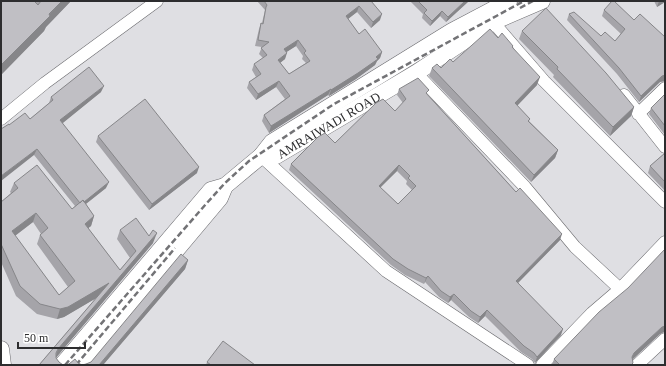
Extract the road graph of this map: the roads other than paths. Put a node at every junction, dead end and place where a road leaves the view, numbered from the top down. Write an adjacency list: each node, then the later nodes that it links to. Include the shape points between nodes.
1 (157, 1): 9 (street, via 45,83)
2 (510, 1): 11 (main road, via 452,31 272,142)
3 (544, 6): 4 (main road, AMRAIWADI ROAD)
4 (493, 22): 5 (main road, AMRAIWADI ROAD); 13 (street, via 544,81)
5 (416, 73): 11 (main road, AMRAIWADI ROAD, via 276,156); 15 (street, via 525,187 575,247)
6 (616, 85): 8 (street)
7 (665, 88): 8 (street)
8 (638, 114): 10 (street)
9 (1, 119)
10 (665, 147)
11 (261, 156): 12 (main road, AMRAIWADI ROAD); 21 (street, via 386,271)
12 (225, 186): 19 (main road, AMRAIWADI ROAD, via 211,190 206,195); 20 (main road, via 220,198)
13 (665, 202)
14 (665, 242): 15 (street)
15 (620, 289): 22 (street, via 592,313)
16 (665, 339): 23 (street)
17 (1, 349): 18 (main road)
18 (3, 365)
19 (62, 365)
20 (80, 365)
21 (528, 365)
22 (542, 365)
23 (637, 365)

